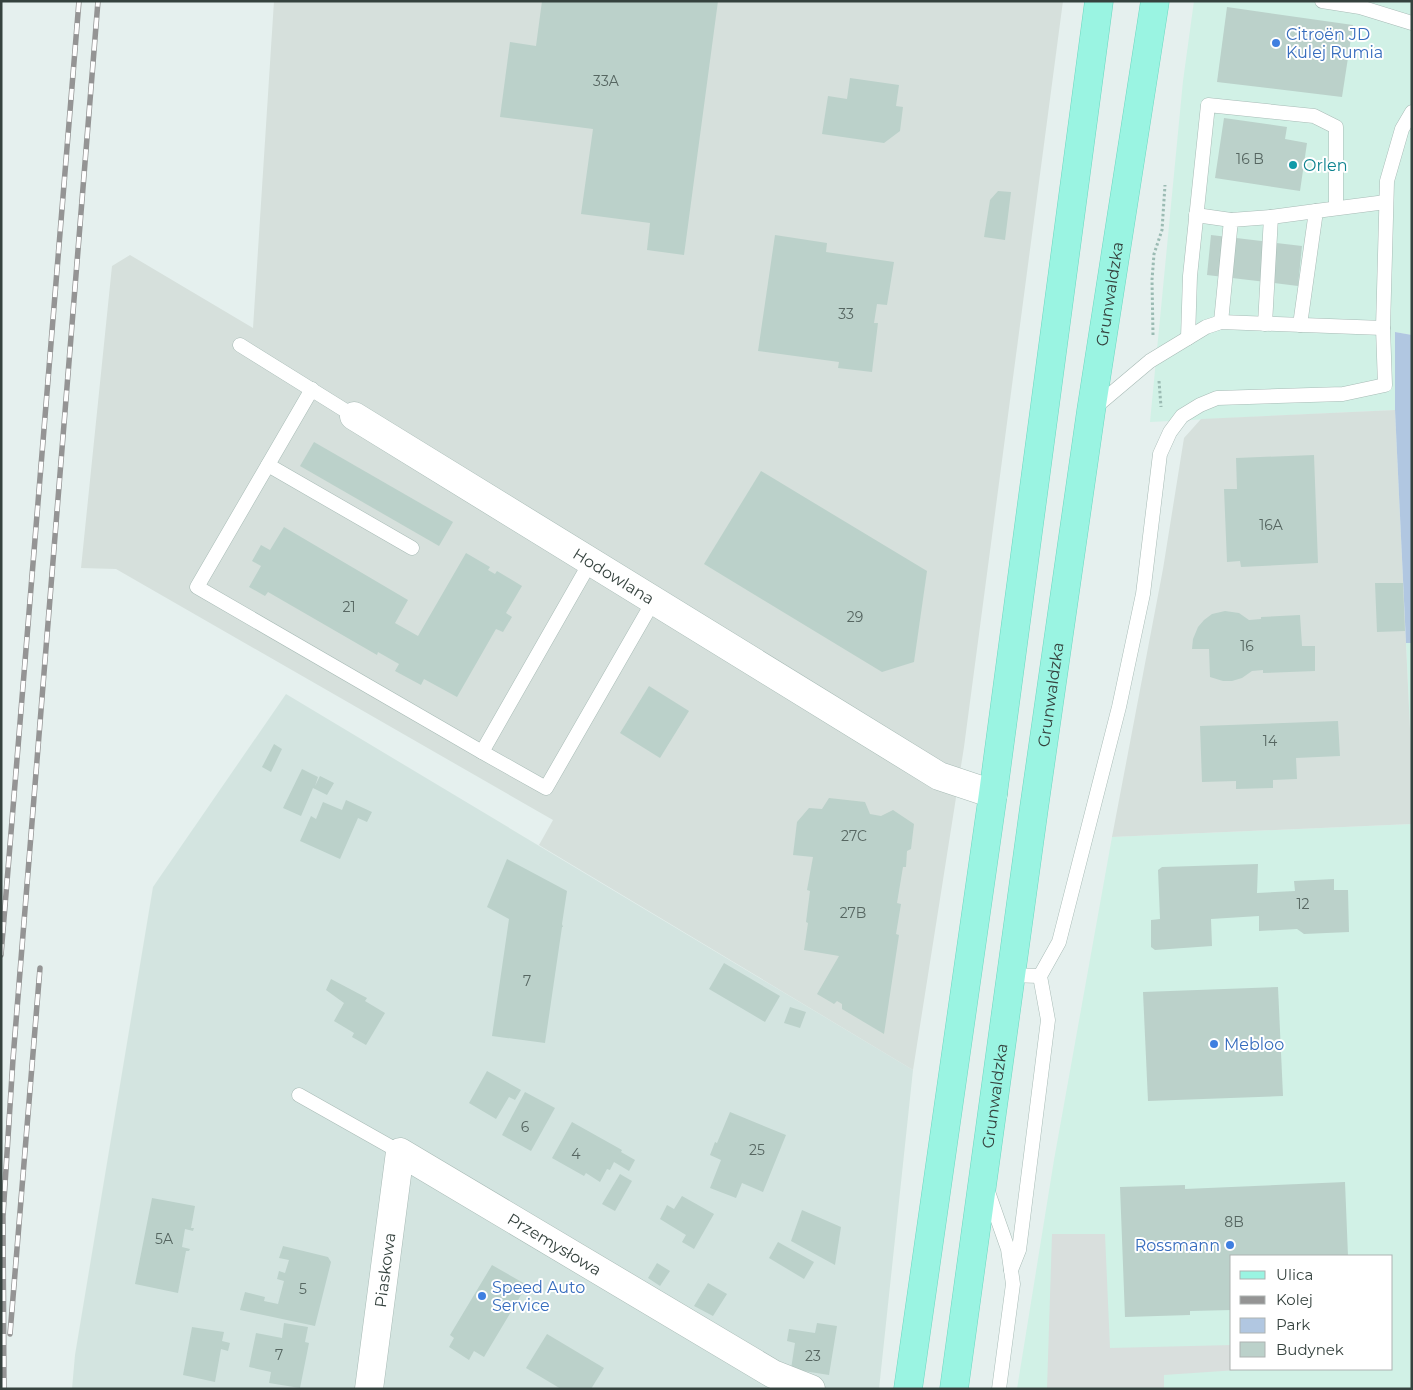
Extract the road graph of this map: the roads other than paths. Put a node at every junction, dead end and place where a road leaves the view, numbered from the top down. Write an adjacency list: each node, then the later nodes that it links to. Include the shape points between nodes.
1 (1099, 1): 26 (main road)
2 (1154, 1): 19 (main road, Grunwaldzka)
3 (1322, 1): 4 (lane, via 1360,7)
4 (1412, 23)
5 (1412, 112): 6 (lane, via 1402,129 1386,182)
6 (1386, 202): 7 (lane); 15 (lane)
7 (1336, 208): 8 (lane); 9 (lane, via 1336,127 1314,116 1208,105)
8 (1316, 211): 10 (lane); 14 (lane)
9 (1196, 216): 11 (lane); 16 (lane)
10 (1271, 217): 11 (lane); 13 (lane)
11 (1231, 220): 12 (lane)
12 (1221, 322): 13 (lane); 16 (lane)
13 (1266, 324): 14 (lane)
14 (1300, 325): 15 (lane)
15 (1383, 328): 28 (lane, via 1385,385 1343,394 1217,398 1182,416 1170,432 1160,454 1143,594 1119,708 1059,942)
16 (1188, 338): 19 (lane, via 1158,357)
17 (240, 345): 18 (lane, Hodowlana)
18 (312, 389): 20 (lane, Hodowlana); 21 (lane)
19 (1091, 411): 27 (main road, Grunwaldzka)
20 (354, 416): 23 (street, Hodowlana)
21 (268, 465): 22 (lane); 25 (lane, via 197,587)
22 (412, 548)
23 (591, 562): 24 (street, Hodowlana); 25 (lane)
24 (654, 600): 25 (lane, via 546,788); 26 (street, Hodowlana, via 939,776)
25 (482, 752)
26 (993, 794): 35 (main road)
27 (1011, 975): 28 (lane); 31 (main road, Grunwaldzka)
28 (1040, 976): 32 (lane, via 1048,1020 1019,1250)
29 (300, 1095): 30 (lane, Przemysłowa)
30 (400, 1152): 33 (street, Piaskowa); 34 (street, Przemysłowa, via 773,1374)
31 (984, 1178): 32 (lane, via 1008,1249); 36 (main road, Grunwaldzka)
32 (1011, 1270): 37 (lane, via 1013,1284)
33 (368, 1389)
34 (811, 1389)
35 (908, 1389)
36 (954, 1389)
37 (999, 1389)

